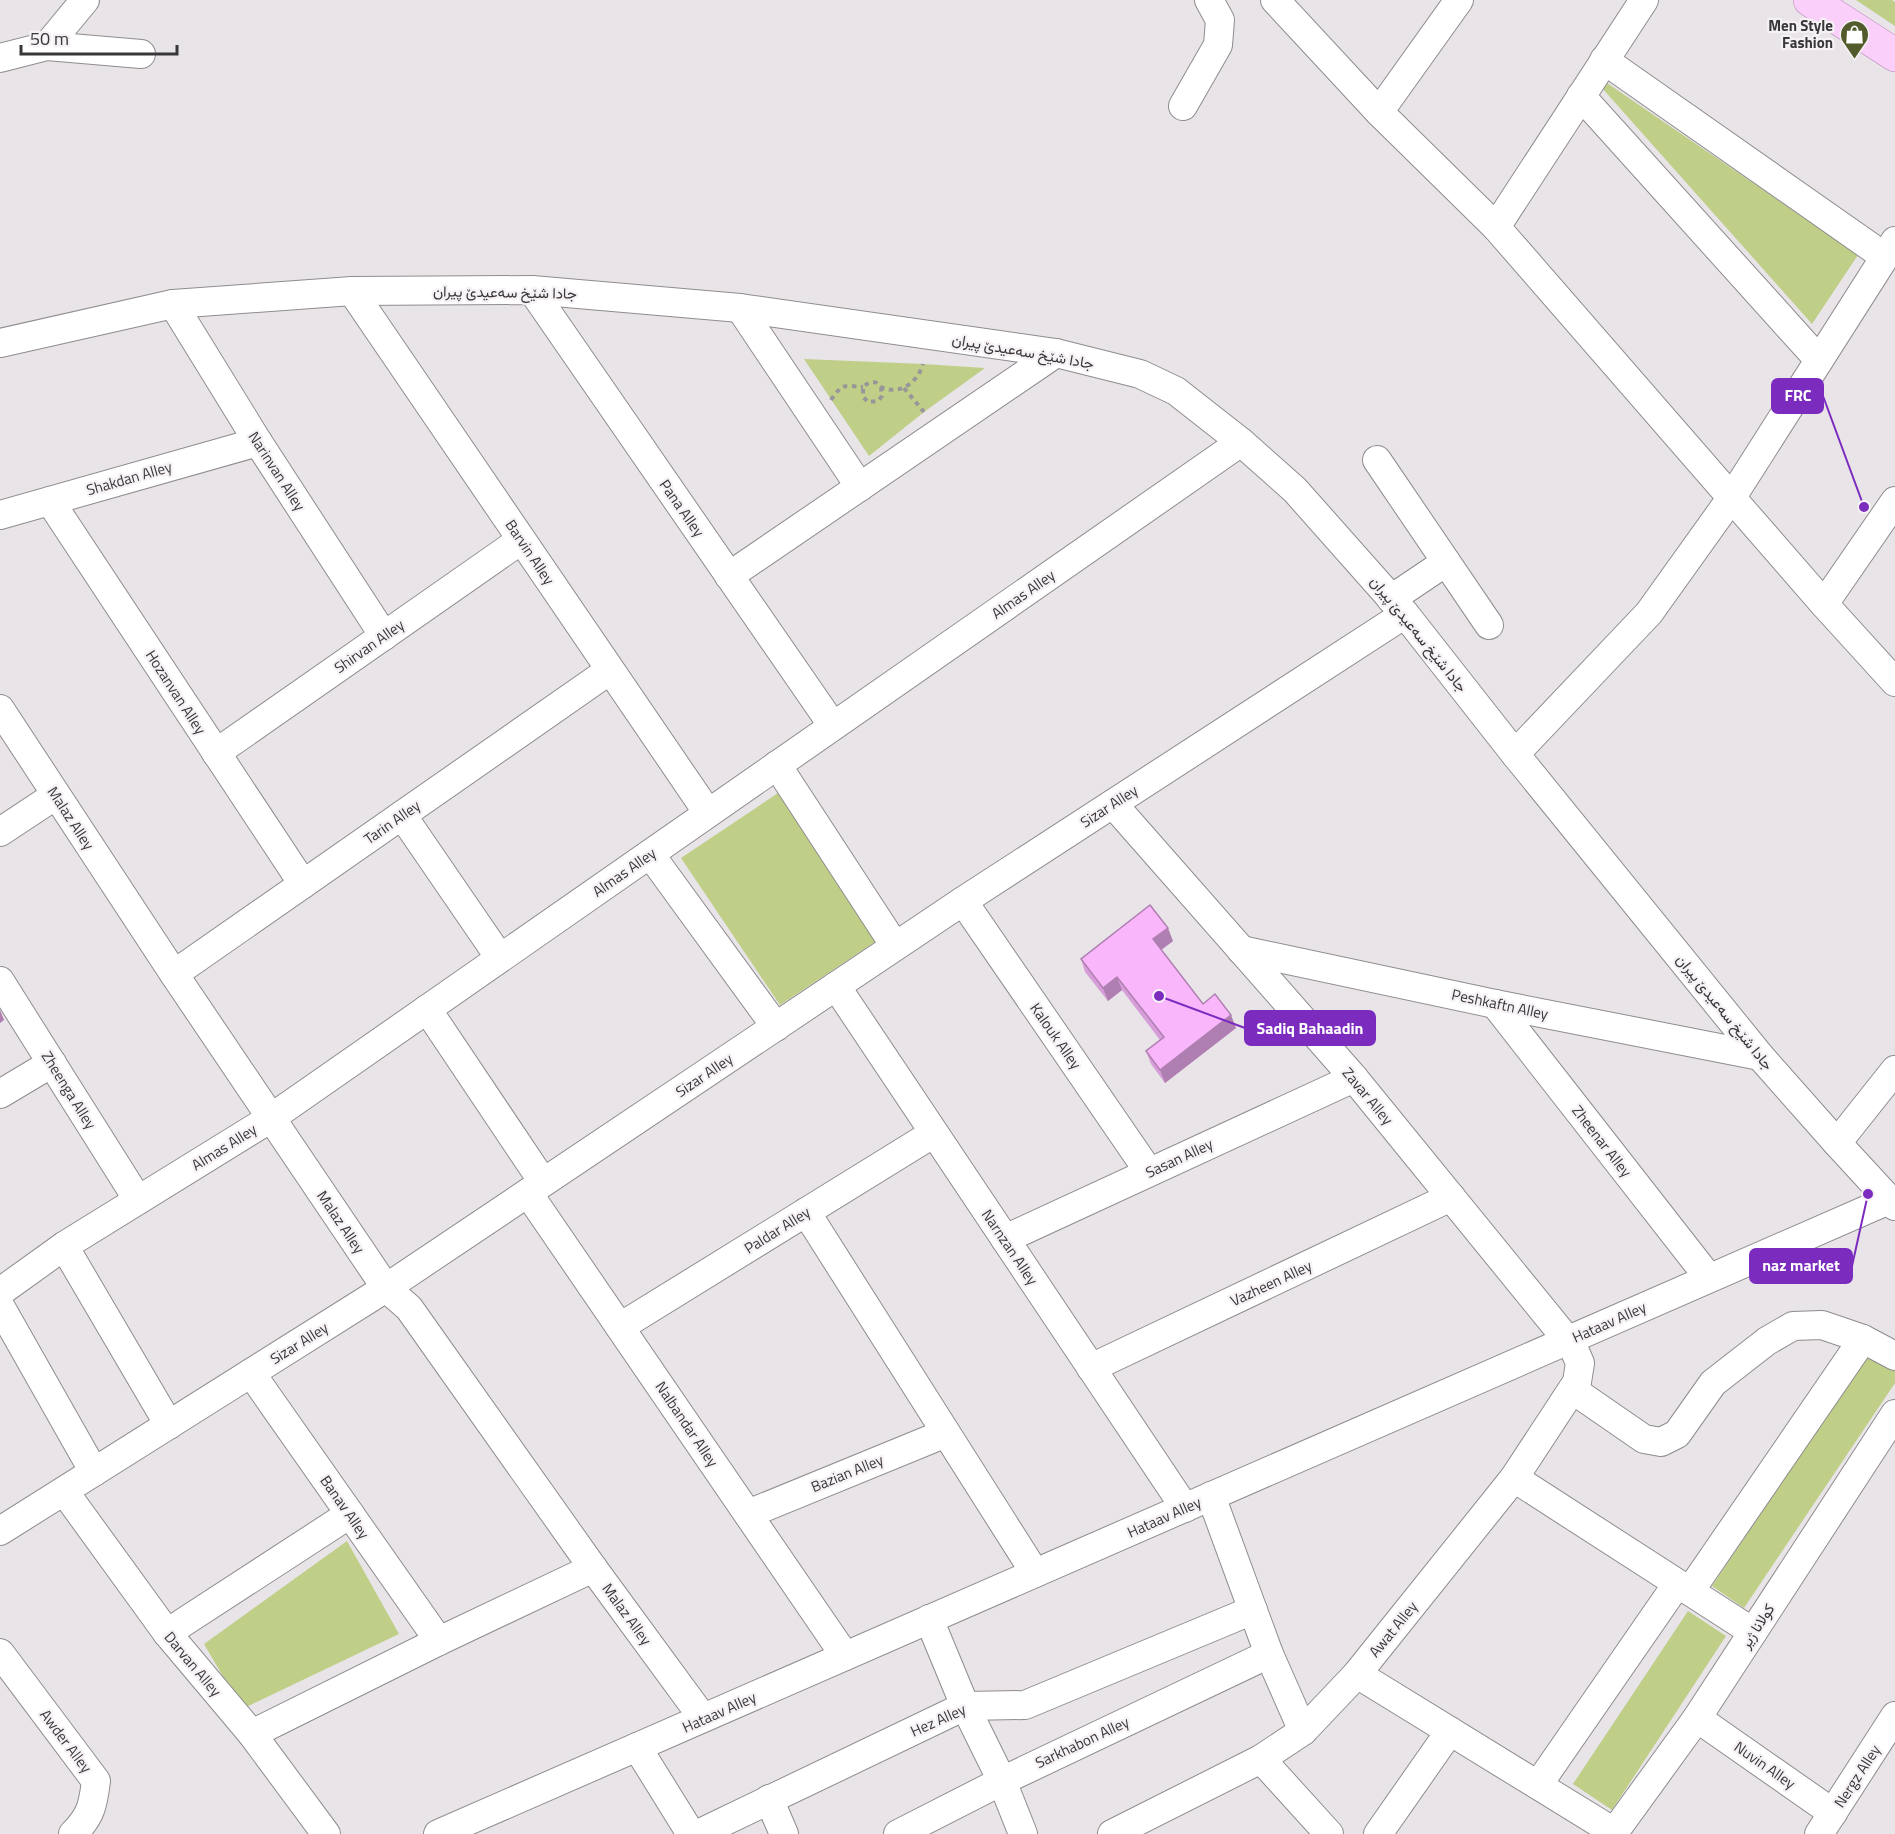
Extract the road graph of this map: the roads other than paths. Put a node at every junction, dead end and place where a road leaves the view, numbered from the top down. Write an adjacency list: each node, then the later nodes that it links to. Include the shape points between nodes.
1 (85, 0): 7 (street)
2 (1209, 0): 13 (street, via 1220,20 1218,45)
3 (1275, 0): 14 (street)
4 (1459, 0): 14 (street)
5 (1644, 0): 11 (street)
6 (1810, 0): 9 (main road)
7 (47, 46): 8 (street); 10 (street)
8 (141, 54)
9 (1895, 56)
10 (0, 58)
11 (1604, 60): 12 (street); 16 (street)
12 (1581, 96): 15 (street); 23 (street)
13 (1183, 106)
14 (1379, 112): 15 (street)
15 (1496, 227): 28 (street)
16 (1890, 249): 23 (street)
17 (532, 290): 18 (street, جادا شێخ سەعیدێ پیران); 20 (street, جادا شێخ سەعیدێ پیران); 34 (street, Pana Alley)
18 (352, 291): 19 (street, جادا شێخ سەعیدێ پیران); 32 (street, Barvin Alley)
19 (173, 304): 21 (street, جادا شێخ سەعیدێ پیران); 24 (street, Narinvan Alley)
20 (740, 308): 22 (street, جادا شێخ سەعیدێ پیران); 27 (street)
21 (0, 343)
22 (1056, 353): 25 (street, جادا شێخ سەعیدێ پیران, via 1140,374 1176,391); 27 (street)
23 (1819, 360): 28 (street)
24 (258, 442): 29 (street, Shakdan Alley); 38 (street, Narinvan Alley)
25 (1242, 442): 36 (street, جادا شێخ سەعیدێ پیران, via 1294,490); 42 (street, Almas Alley)
26 (1377, 459): 33 (street)
27 (860, 487): 34 (street)
28 (1732, 497): 35 (street); 44 (street, via 1649,613)
29 (50, 501): 31 (street, Shakdan Alley); 43 (street, Hozanvan Alley)
30 (1895, 501): 35 (street)
31 (0, 515)
32 (521, 540): 38 (street, Shirvan Alley); 39 (street, Barvin Alley)
33 (1446, 562): 36 (street, Sizar Alley); 37 (street)
34 (729, 576): 42 (street, Pana Alley)
35 (1824, 604): 40 (street)
36 (1398, 606): 44 (street, جادا شێخ سەعیدێ پیران); 47 (street, Sizar Alley)
37 (1489, 625)
38 (384, 636): 43 (street, Shirvan Alley)
39 (610, 670): 48 (street, Barvin Alley); 49 (street, Tarin Alley)
40 (1895, 682)
41 (0, 709): 46 (street, Malaz Alley)
42 (833, 726): 45 (street, Almas Alley)
43 (216, 753): 52 (street, Hozanvan Alley)
44 (1515, 754): 63 (street, جادا شێخ سەعیدێ پیران)
45 (777, 765): 48 (street, Almas Alley); 54 (street)
46 (56, 795): 50 (street); 57 (street, Malaz Alley)
47 (1113, 804): 53 (street, Sizar Alley); 55 (street, Zavar Alley)
48 (708, 813): 51 (street, Almas Alley)
49 (402, 815): 52 (street, Tarin Alley); 56 (street)
50 (0, 832)
51 (650, 854): 56 (street, Almas Alley); 62 (street)
52 (303, 884): 57 (street, Tarin Alley)
53 (963, 901): 54 (street, Sizar Alley); 71 (street, Kalouk Alley)
54 (896, 946): 59 (street, Sizar Alley)
55 (1241, 950): 60 (street, Peshkaftn Alley); 66 (street, Zavar Alley)
56 (500, 958): 61 (street, Almas Alley)
57 (174, 974): 68 (street, Malaz Alley)
58 (0, 981): 64 (street, Zheenga Alley)
59 (836, 986): 62 (street, Sizar Alley); 69 (street, Narnzan Alley)
60 (1495, 1004): 63 (street, Peshkaftn Alley); 79 (street, Zheenar Alley)
61 (427, 1009): 68 (street, Almas Alley); 72 (street, Nalbandar Alley)
62 (776, 1027): 72 (street, Sizar Alley)
63 (1760, 1056): 70 (street, جادا شێخ سەعیدێ پیران)
64 (52, 1063): 67 (street); 74 (street, Zheenga Alley)
65 (1895, 1070): 70 (street)
66 (1354, 1078): 71 (street, Sasan Alley); 73 (street, Zavar Alley)
67 (0, 1094)
68 (271, 1118): 74 (street, Almas Alley); 80 (street, Malaz Alley)
69 (934, 1133): 76 (street, Paldar Alley); 77 (street, Narnzan Alley)
70 (1837, 1143): 75 (street, جادا شێخ سەعیدێ پیران)
71 (1149, 1172): 77 (street, Sasan Alley)
72 (536, 1188): 80 (street, Sizar Alley); 83 (street, Nalbandar Alley)
73 (1451, 1197): 85 (street, Zavar Alley); 87 (street, Vazheen Alley)
74 (138, 1200): 78 (street, Almas Alley)
75 (1892, 1203): 79 (street, Hataav Alley)
76 (806, 1212): 83 (street, Paldar Alley); 92 (street)
77 (1005, 1239): 87 (street, Narnzan Alley)
78 (64, 1246): 81 (street, Almas Alley); 91 (street)
79 (1709, 1278): 85 (street, Hataav Alley)
80 (386, 1288): 88 (street, Sizar Alley); 101 (street, Malaz Alley, via 409,1308)
81 (0, 1292)
82 (0, 1306): 93 (street)
83 (620, 1327): 99 (street, Nalbandar Alley)
84 (1863, 1339): 86 (street); 89 (street, via 1822,1325 1793,1326 1713,1383 1677,1434 1661,1442 1644,1438); 103 (street)
85 (1568, 1340): 89 (street, Awat Alley, via 1580,1363); 96 (street, Hataav Alley)
86 (1895, 1356)
87 (1091, 1368): 97 (street, Narnzan Alley)
88 (251, 1373): 91 (street, Sizar Alley); 98 (street, Banav Alley)
89 (1573, 1390): 94 (street, Awat Alley)
90 (1895, 1414): 106 (street, کولانا ژیر)
91 (169, 1425): 93 (street, Sizar Alley)
92 (946, 1433): 99 (street, Bazian Alley); 102 (street)
93 (94, 1472): 95 (street, Sizar Alley)
94 (1514, 1478): 103 (street); 112 (street, Awat Alley)
95 (64, 1491): 100 (street, Sizar Alley); 107 (street, Darvan Alley)
96 (1211, 1496): 97 (street, Hataav Alley); 104 (street)
97 (1185, 1508): 102 (street, Hataav Alley)
98 (350, 1514): 107 (street); 108 (street, Banav Alley)
99 (748, 1514): 111 (street, Nalbandar Alley)
100 (0, 1531)
101 (593, 1568): 108 (street); 115 (street, Malaz Alley)
102 (1035, 1573): 105 (street, Hataav Alley)
103 (1683, 1587): 106 (street); 123 (street)
104 (1253, 1610): 110 (street); 113 (street, Hez Alley, via 1025,1705)
105 (929, 1619): 111 (street, Hataav Alley); 113 (street)
106 (1753, 1632): 116 (street, کولانا ژیر)
107 (167, 1634): 119 (street, Darvan Alley)
108 (439, 1641): 119 (street)
109 (0, 1653): 128 (street, Awder Alley, via 96,1781 94,1804)
110 (1269, 1654): 117 (street); 122 (street, Sarkhabon Alley)
111 (845, 1656): 115 (street, Hataav Alley)
112 (1357, 1674): 117 (street, Awat Alley); 118 (street)
113 (965, 1706): 122 (street); 124 (street, Hez Alley)
114 (1895, 1716): 125 (street, Nergz Alley)
115 (703, 1718): 120 (street, Hataav Alley)
116 (1697, 1718): 125 (street, Nuvin Alley); 127 (street, کولانا ژیر)
117 (1303, 1731): 121 (street, Awat Alley)
118 (1450, 1731): 123 (street); 136 (street)
119 (252, 1734): 129 (street, Darvan Alley)
120 (637, 1747): 126 (street); 130 (street, Hataav Alley)
121 (1261, 1759): 134 (street, Awat Alley); 135 (street)
122 (1002, 1781): 132 (street, Sarkhabon Alley); 133 (street)
123 (1538, 1785): 127 (street)
124 (769, 1799): 126 (street, Hez Alley); 131 (street)
125 (1826, 1824)
126 (702, 1833)
127 (1614, 1833)
128 (73, 1834)
129 (326, 1834)
130 (438, 1834)
131 (784, 1834)
132 (898, 1834)
133 (1023, 1834)
134 (1112, 1834)
135 (1329, 1834)
136 (1378, 1834)

